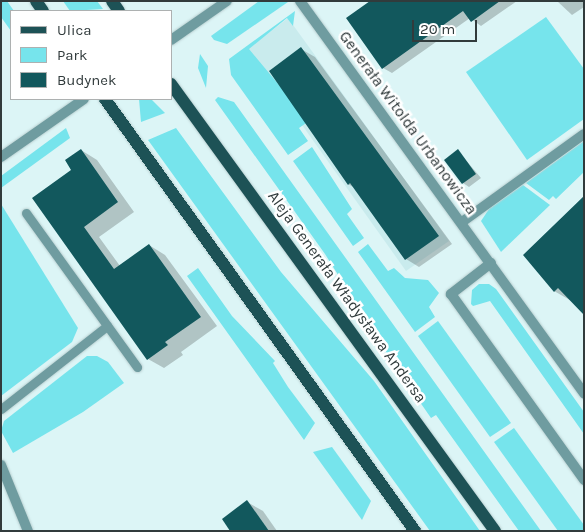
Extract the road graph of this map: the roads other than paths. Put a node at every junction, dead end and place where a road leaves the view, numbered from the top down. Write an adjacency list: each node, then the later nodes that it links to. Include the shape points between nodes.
1 (226, 1): 3 (street)
2 (300, 1): 10 (street, Generała Witolda Urbanowicza)
3 (172, 39)
4 (172, 85): 20 (main road, Aleja Generała Władysława Andersa)
5 (83, 100): 8 (street)
6 (106, 100): 19 (main road)
7 (584, 134): 10 (street)
8 (1, 157)
9 (26, 213): 12 (lane)
10 (462, 222): 11 (street, Generała Witolda Urbanowicza)
11 (491, 263): 14 (street, Generała Witolda Urbanowicza); 17 (street, via 451,294)
12 (107, 326): 13 (lane); 15 (lane)
13 (136, 367)
14 (584, 394)
15 (1, 409)
16 (1, 465): 18 (street)
17 (584, 480)
18 (25, 529)
19 (416, 531)
20 (495, 531)

